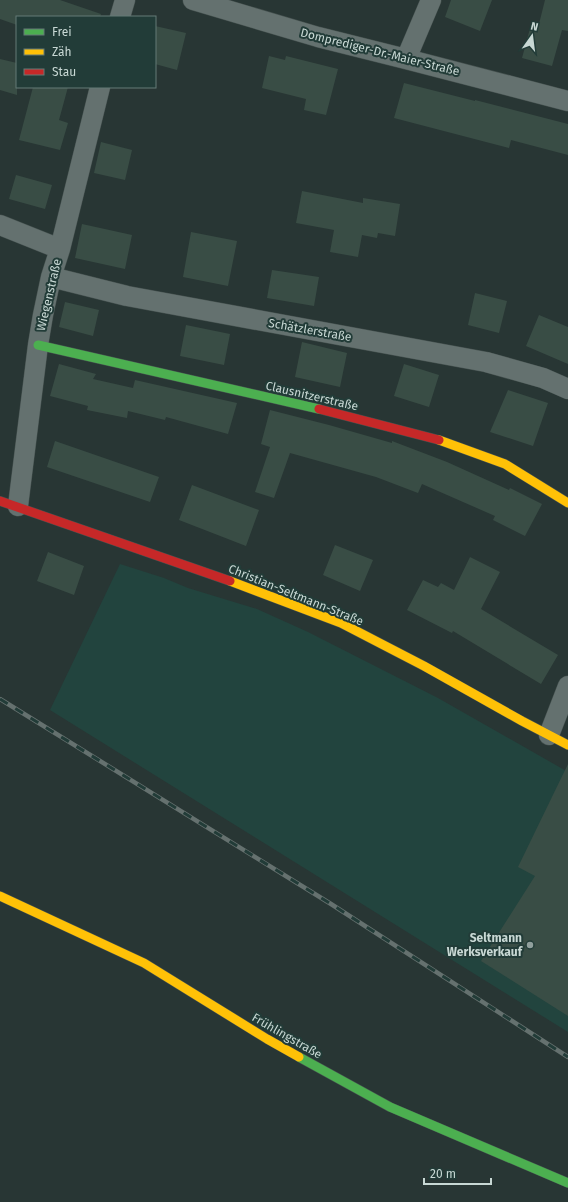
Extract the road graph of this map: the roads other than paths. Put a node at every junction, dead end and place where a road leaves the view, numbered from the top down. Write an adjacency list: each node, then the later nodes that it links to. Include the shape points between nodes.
1 (124, 0): 4 (street)
2 (193, 0): 5 (street, Domprediger-Dr.-Maier-Straße, via 318,37)
3 (431, 0): 5 (street)
4 (120, 16)
5 (406, 59): 7 (street, Domprediger-Dr.-Maier-Straße)
6 (100, 88): 9 (street, Wiegenstraße)
7 (568, 101)
8 (0, 225): 9 (street)
9 (60, 250): 10 (street, Wiegenstraße)
10 (51, 277): 11 (street, Wiegenstraße); 12 (street, Schätzlerstraße, via 127,296 486,362 543,378)
11 (38, 345): 13 (street, Wiegenstraße); 14 (street, Clausnitzerstraße, via 314,407 432,438 505,464)
12 (568, 389)
13 (9, 503): 16 (street, Christian-Seltmann-Straße, via 242,585 341,623)
14 (568, 503)
15 (568, 686): 16 (street)
16 (549, 735): 17 (street, Christian-Seltmann-Straße)
17 (568, 745)
18 (0, 896): 19 (street, Frühlingstraße, via 144,963 266,1039 390,1107)
19 (568, 1183)

